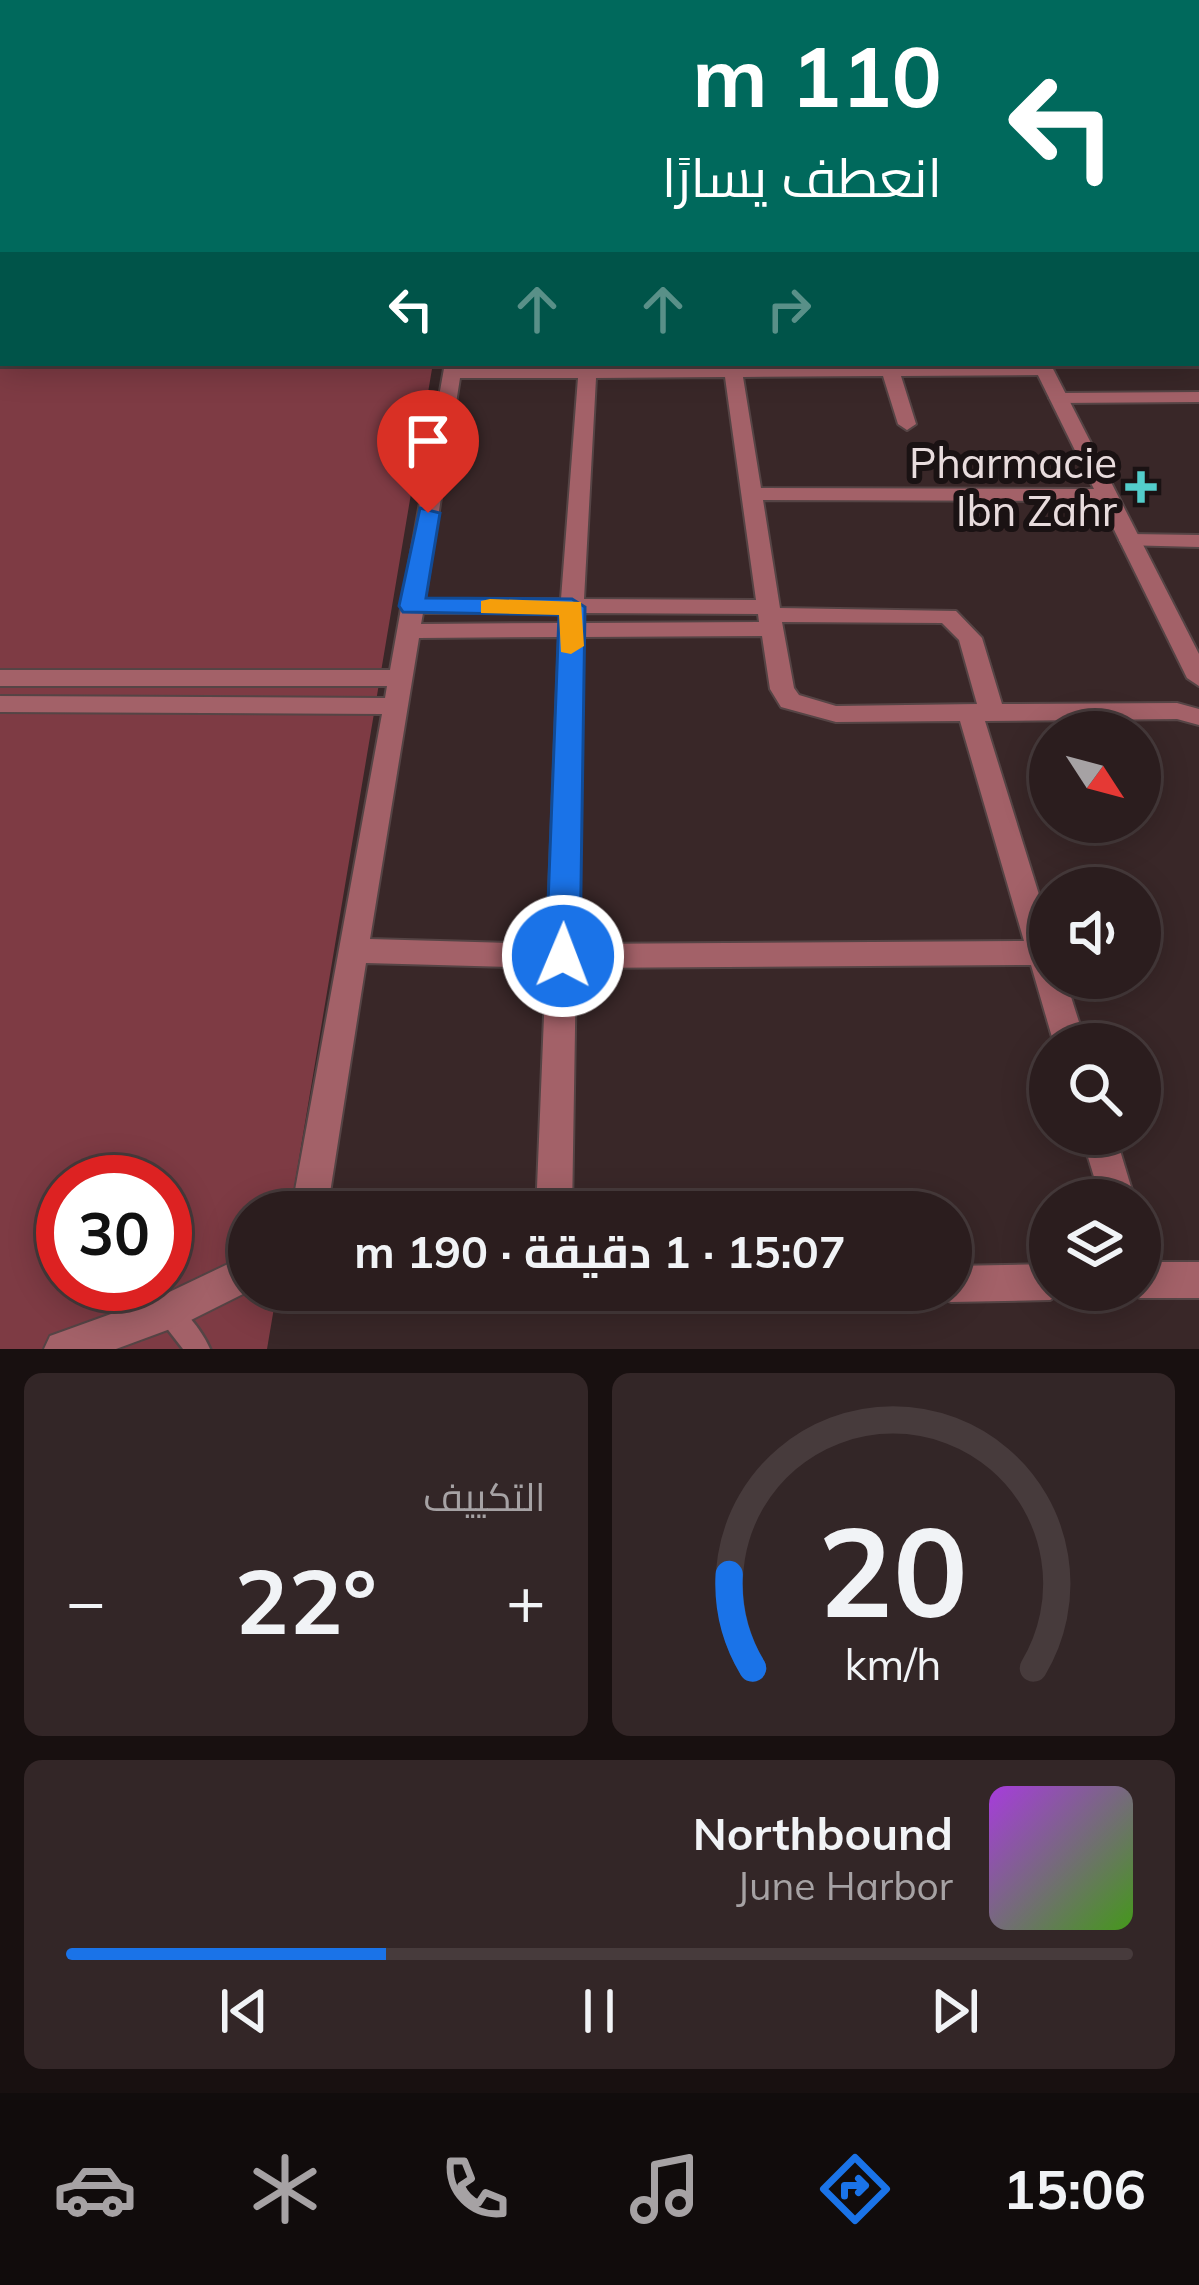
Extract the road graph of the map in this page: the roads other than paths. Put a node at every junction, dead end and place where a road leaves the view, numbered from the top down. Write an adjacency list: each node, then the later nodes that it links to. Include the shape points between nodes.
1 (1042, 366): 5 (street); 7 (street)
2 (733, 367): 4 (street); 5 (street); 9 (street)
3 (453, 368): 4 (street); 15 (street)
4 (589, 368): 14 (street)
5 (890, 370): 8 (street)
6 (1199, 397): 7 (street)
7 (1058, 398): 10 (street)
8 (908, 424)
9 (753, 494): 10 (street); 13 (street)
10 (1107, 495): 11 (street)
11 (1130, 541): 12 (street); 19 (street)
12 (1199, 541)
13 (770, 617): 14 (street); 24 (street, via 782,689 801,708); 24 (street, via 948,616 970,638)
14 (572, 618): 15 (street); 29 (street)
15 (410, 619): 18 (street)
16 (0, 678): 17 (street)
17 (52, 678): 18 (street); 22 (street)
18 (400, 678): 23 (street)
19 (1199, 678)
20 (1199, 692): 25 (street)
21 (0, 704): 22 (street)
22 (40, 704): 23 (street)
23 (395, 706): 27 (street)
24 (980, 710): 25 (street); 26 (street)
25 (1188, 714)
26 (1029, 901)
27 (352, 951): 29 (street); 30 (street)
28 (1029, 952): 29 (street)
29 (563, 956): 31 (street)
30 (312, 1191)
31 (555, 1191)
32 (1161, 1278): 33 (street)
33 (1199, 1280)
34 (228, 1282): 37 (street)
35 (1029, 1282): 36 (street)
36 (972, 1284)
37 (168, 1312): 38 (street); 39 (lane)
38 (63, 1349)
39 (198, 1349)

